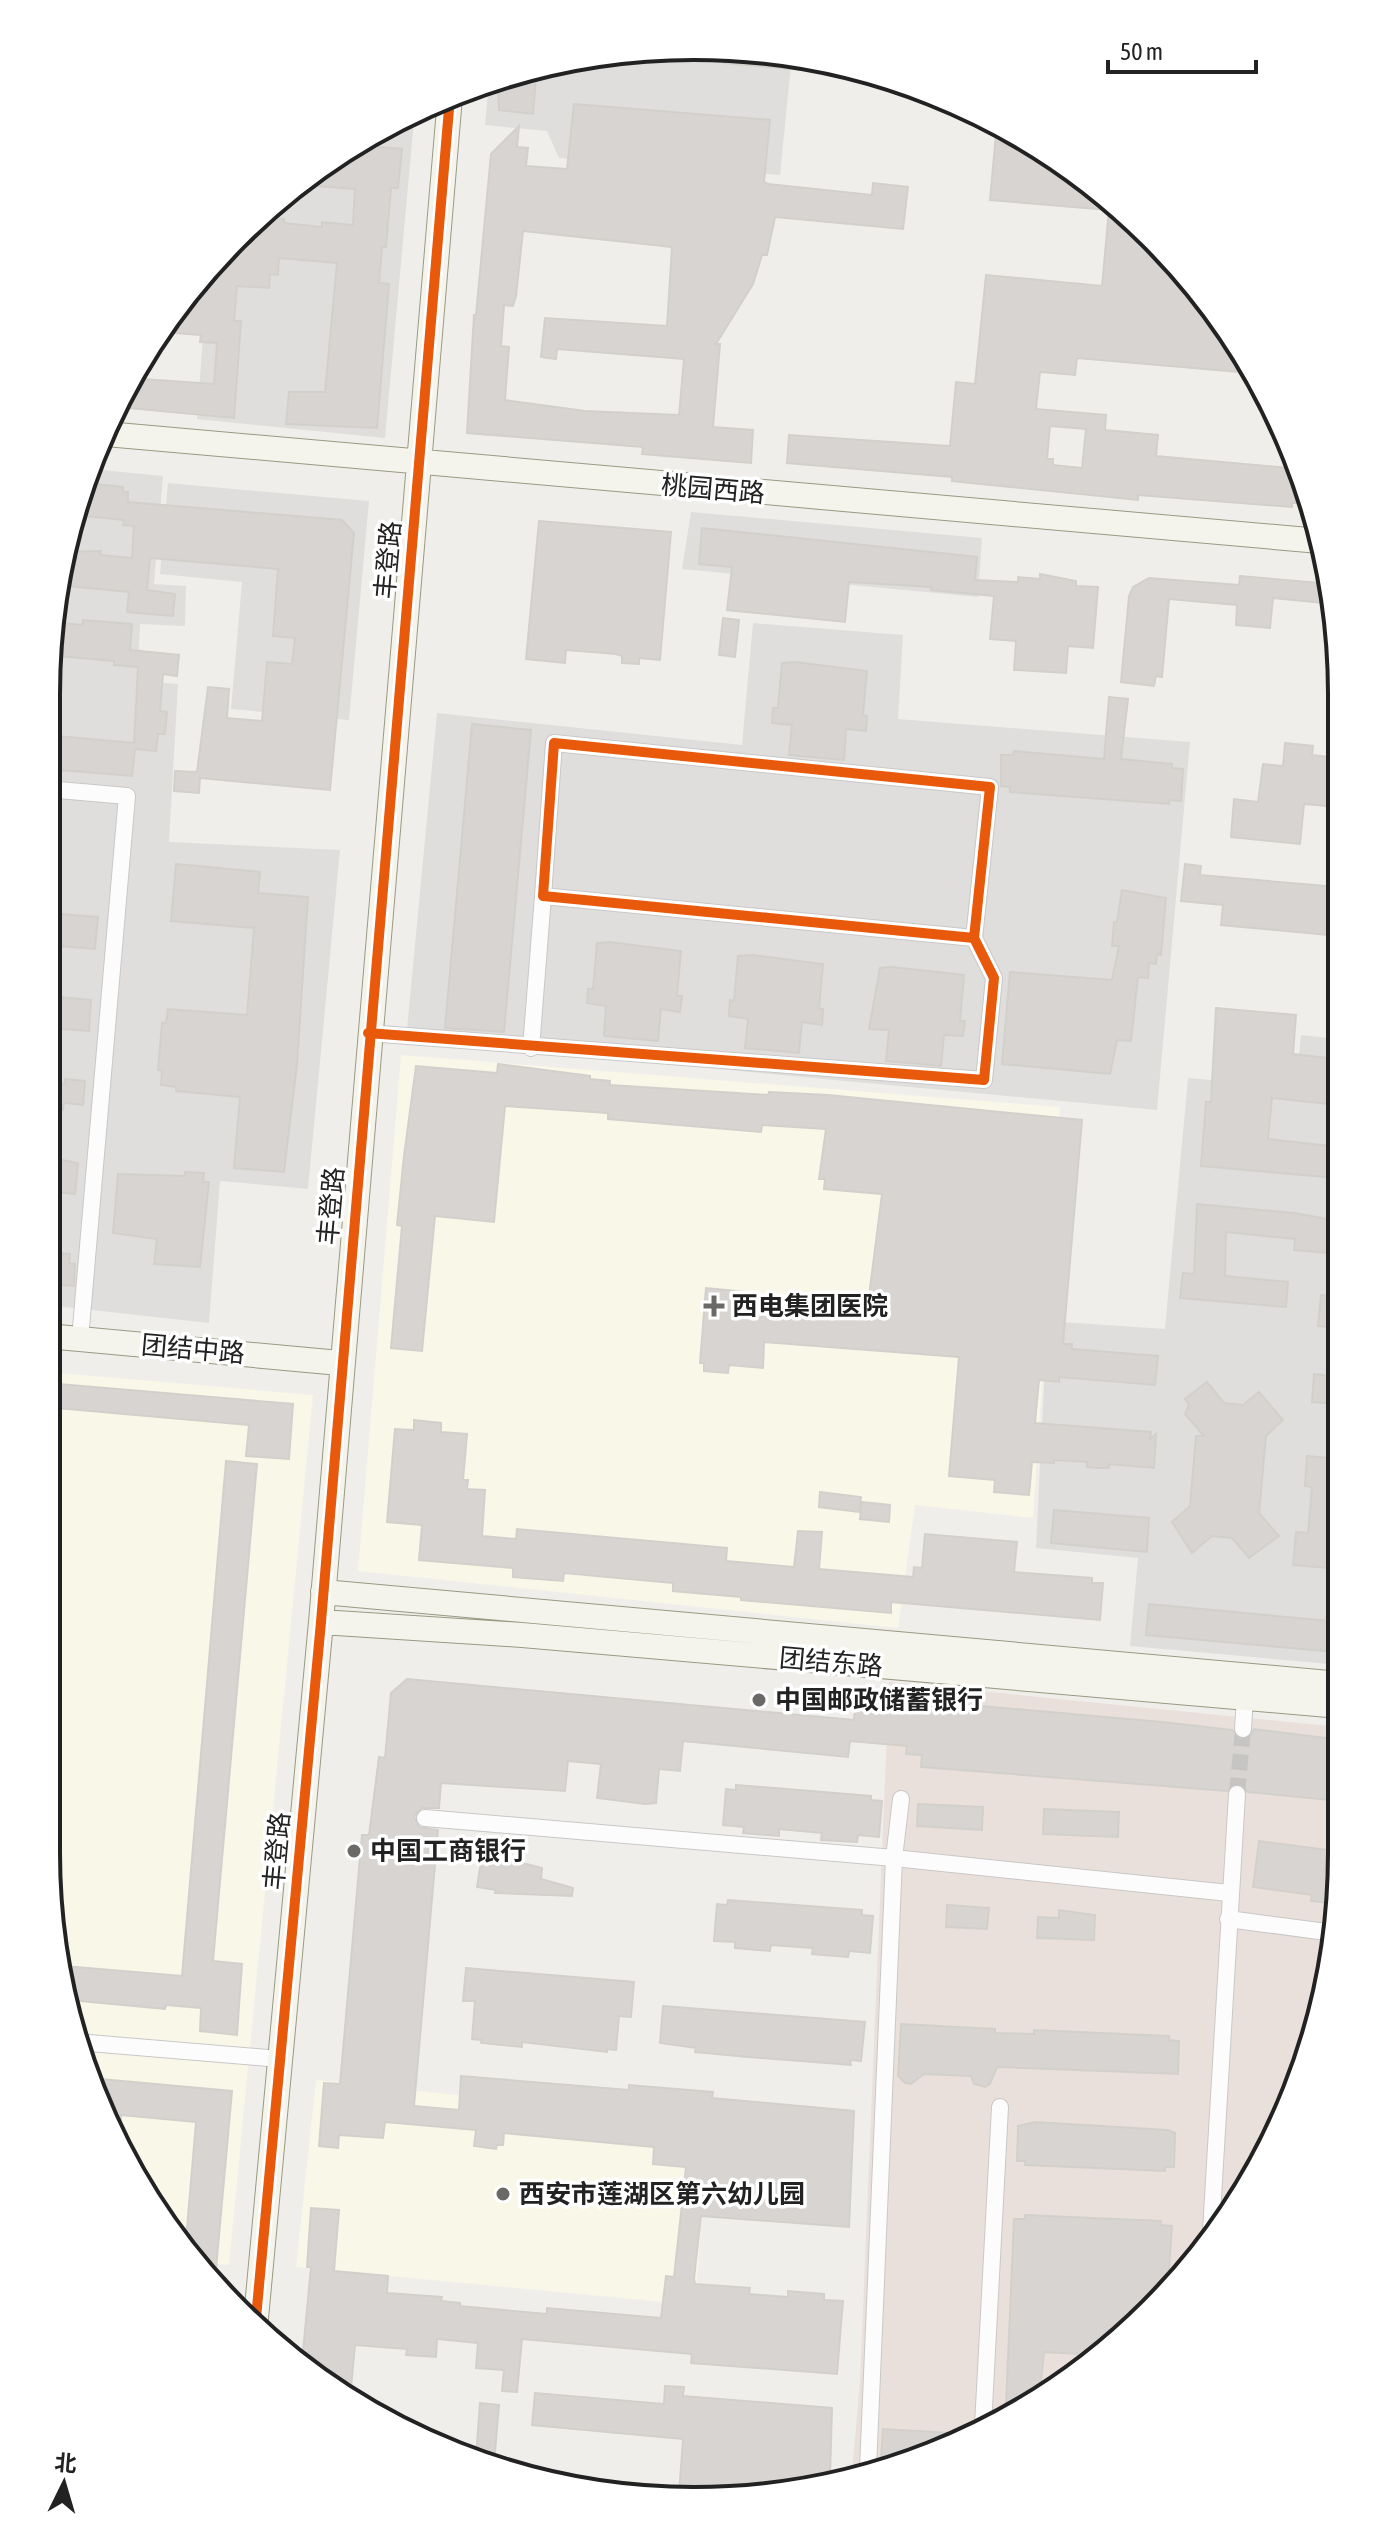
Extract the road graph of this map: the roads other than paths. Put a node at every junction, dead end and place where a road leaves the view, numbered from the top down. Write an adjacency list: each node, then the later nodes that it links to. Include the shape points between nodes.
1 (449, 109): 3 (street, 丰登路)
2 (115, 435): 3 (street, 桃园西路)
3 (419, 464): 4 (street, 桃园西路); 8 (street, 丰登路)
4 (1309, 540)
5 (60, 790): 11 (street, via 127,796)
6 (543, 896): 7 (street); 7 (street, via 554,743 569,744 990,787); 9 (street)
7 (974, 938): 9 (street, via 994,978 984,1080)
8 (368, 1033): 9 (street); 12 (street, 丰登路)
9 (531, 1048)
10 (60, 1337): 11 (street, 团结中路)
11 (80, 1339): 12 (street, 团结中路)
12 (340, 1363): 13 (street, 丰登路)
13 (323, 1592): 14 (street, 丰登路); 15 (street)
14 (321, 1622): 16 (street, 团结东路); 27 (street, 丰登路)
15 (1328, 1683)
16 (1245, 1697): 17 (street, 团结东路); 18 (street)
17 (1328, 1705)
18 (1243, 1729)
19 (1237, 1794): 23 (street)
20 (901, 1799): 22 (street)
21 (425, 1818): 22 (street)
22 (894, 1858): 23 (street); 32 (street)
23 (1229, 1893): 24 (street)
24 (1228, 1919): 25 (street); 29 (street)
25 (1323, 1932)
26 (90, 2043): 27 (street)
27 (280, 2059): 30 (street, 丰登路)
28 (1000, 2107): 31 (street)
29 (1212, 2218)
30 (257, 2311)
31 (983, 2417)
32 (868, 2462)

